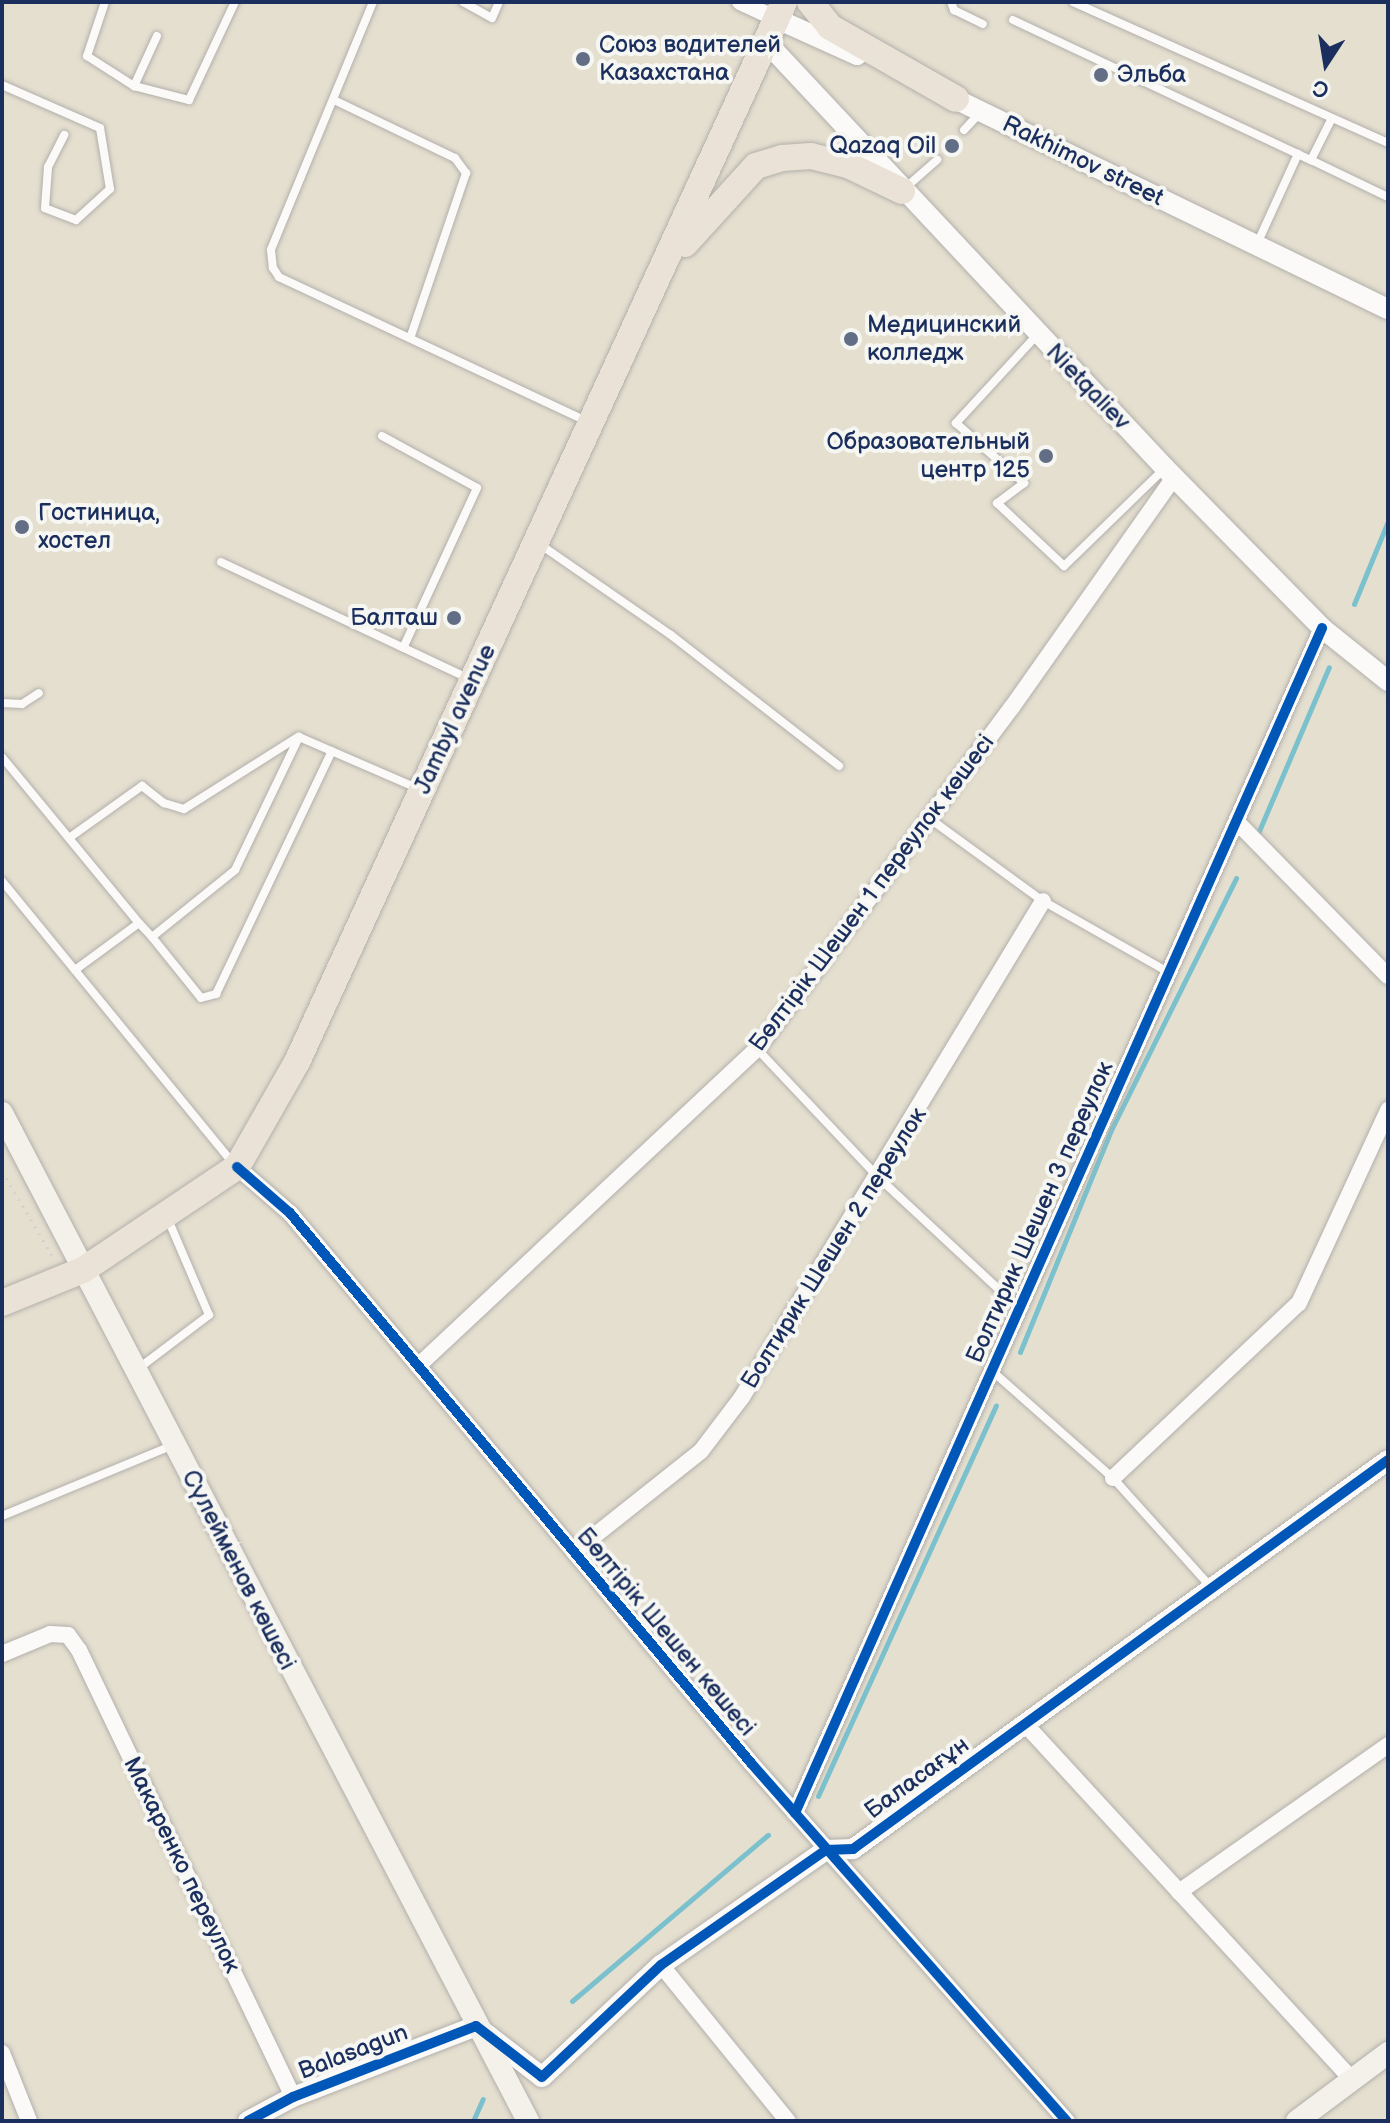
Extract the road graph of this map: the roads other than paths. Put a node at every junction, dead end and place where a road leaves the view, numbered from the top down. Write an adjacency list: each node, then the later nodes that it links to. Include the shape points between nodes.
1 (105, 2): 16 (lane, via 87,56)
2 (235, 2): 16 (lane, via 189,100)
3 (373, 2): 18 (lane)
4 (463, 2): 5 (lane, via 492,18)
5 (499, 2)
6 (740, 2): 10 (street)
7 (810, 2): 17 (main road, via 830,27)
8 (951, 2): 12 (lane, via 954,10)
9 (1073, 2): 20 (lane)
10 (780, 10): 14 (main road, Jambyl avenue); 17 (street, Rakhimov street)
11 (1013, 20): 24 (lane)
12 (983, 24)
13 (157, 36): 16 (lane)
14 (769, 45): 27 (street, Nietqaliev); 30 (main road, Jambyl avenue)
15 (2, 85): 22 (lane, via 100,128 110,189 76,220 45,208 48,167)
16 (134, 86)
17 (956, 99): 19 (street, Rakhimov street)
18 (336, 101): 33 (lane, via 455,158 466,173); 33 (lane, via 271,250 273,268 279,277)
19 (982, 111): 21 (lane); 29 (street, Rakhimov street)
20 (1331, 120): 23 (lane); 26 (lane)
21 (964, 130)
22 (64, 135)
23 (1388, 143)
24 (1298, 154): 26 (lane); 29 (lane)
25 (937, 160): 27 (lane)
26 (1311, 160): 28 (lane)
27 (902, 191): 30 (main road, via 848,165 811,156 756,166); 32 (street, Nietqaliev)
28 (1388, 197)
29 (1256, 246): 31 (street, Rakhimov street)
30 (662, 271): 34 (main road, Jambyl avenue)
31 (1388, 309)
32 (1038, 334): 36 (street, Nietqaliev); 36 (lane, via 956,423 1024,483 997,503 1064,566)
33 (410, 338): 34 (lane)
34 (591, 423): 37 (main road, Jambyl avenue)
35 (382, 436): 40 (lane, via 477,488)
36 (1169, 472): 39 (street, Nietqaliev); 50 (street, Бөлтірік Шешен 1 переулок көшесі)
37 (538, 543): 41 (main road, Jambyl avenue); 48 (lane, via 671,635)
38 (221, 562): 40 (lane)
39 (1322, 628): 42 (street, Nietqaliev); 51 (street, Болтирик Шешен 3 переулок)
40 (403, 648): 41 (lane)
41 (473, 680): 49 (main road, Jambyl avenue)
42 (1388, 681)
43 (39, 693): 44 (lane, via 22,704)
44 (2, 703)
45 (299, 737): 46 (lane); 52 (lane, via 184,809 164,803 142,786); 56 (lane, via 235,870)
46 (332, 751): 49 (lane); 56 (lane, via 216,994 201,998)
47 (2, 757): 52 (lane)
48 (839, 766)
49 (422, 790): 63 (main road, Jambyl avenue, via 297,1062)
50 (929, 818): 54 (lane); 60 (street, Бөлтірік Шешен 1 переулок көшесі)
51 (1238, 823): 58 (street, Болтирик Шешен 3 переулок); 59 (street)
52 (69, 838): 55 (lane)
53 (2, 881): 57 (lane)
54 (1043, 901): 58 (lane); 64 (street, Болтирик Шешен 2 переулок)
55 (139, 923): 56 (lane); 57 (lane)
56 (152, 937)
57 (75, 970): 63 (lane)
58 (1168, 972): 68 (street, Болтирик Шешен 3 переулок)
59 (1388, 976)
60 (757, 1049): 64 (lane); 69 (street, Бөлтірік Шешен 1 переулок көшесі)
61 (1388, 1110): 74 (street, via 1299,1303)
62 (2, 1113): 66 (main road, Сүлейменов көшесі)
63 (237, 1167): 65 (main road, Jambyl avenue); 69 (street, Бөлтірік Шешен көшесі, via 290,1213)
64 (879, 1178): 68 (lane); 76 (street, Болтирик Шешен 2 переулок, via 742,1397 701,1451)
65 (167, 1217): 66 (main road, Jambyl avenue); 70 (lane, via 209,1315)
66 (74, 1274): 67 (main road, Jambyl avenue); 70 (main road, Сүлейменов көшесі)
67 (2, 1303)
68 (1019, 1309): 71 (street, Болтирик Шешен 3 переулок)
69 (418, 1366): 76 (street, Бөлтірік Шешен көшесі)
70 (135, 1371): 72 (main road, Сүлейменов көшесі)
71 (992, 1371): 74 (lane); 81 (street, Болтирик Шешен 3 переулок)
72 (174, 1445): 75 (lane); 85 (main road, Сүлейменов көшесі)
73 (1388, 1460): 77 (street, Баласағұн)
74 (1113, 1478): 77 (lane)
75 (2, 1516)
76 (574, 1552): 81 (street, Бөлтірік Шешен көшесі)
77 (1210, 1586): 79 (street, Баласағұн)
78 (2, 1654): 89 (street, Макаренко переулок, via 50,1634 68,1635)
79 (1025, 1724): 82 (street, Баласағұн, via 853,1849); 83 (street)
80 (1388, 1745): 83 (street)
81 (795, 1813): 82 (street, Бөлтірік Шешен көшесі)
82 (826, 1850): 84 (street, Баласағұн); 94 (street, Бөлтірік Шешен көшесі)
83 (1179, 1892): 88 (street)
84 (661, 1965): 85 (street, Баласағұн, via 542,2077); 93 (street)
85 (476, 2026): 89 (street, Balasagun); 92 (main road, Сүлейменов көшесі)
86 (2, 2053): 90 (street)
87 (1388, 2053): 88 (main road)
88 (1352, 2079): 95 (main road)
89 (293, 2097): 91 (street, Balasagun)
90 (29, 2121)
91 (248, 2121)
92 (528, 2121)
93 (788, 2121)
94 (1067, 2121)
95 (1297, 2121)

